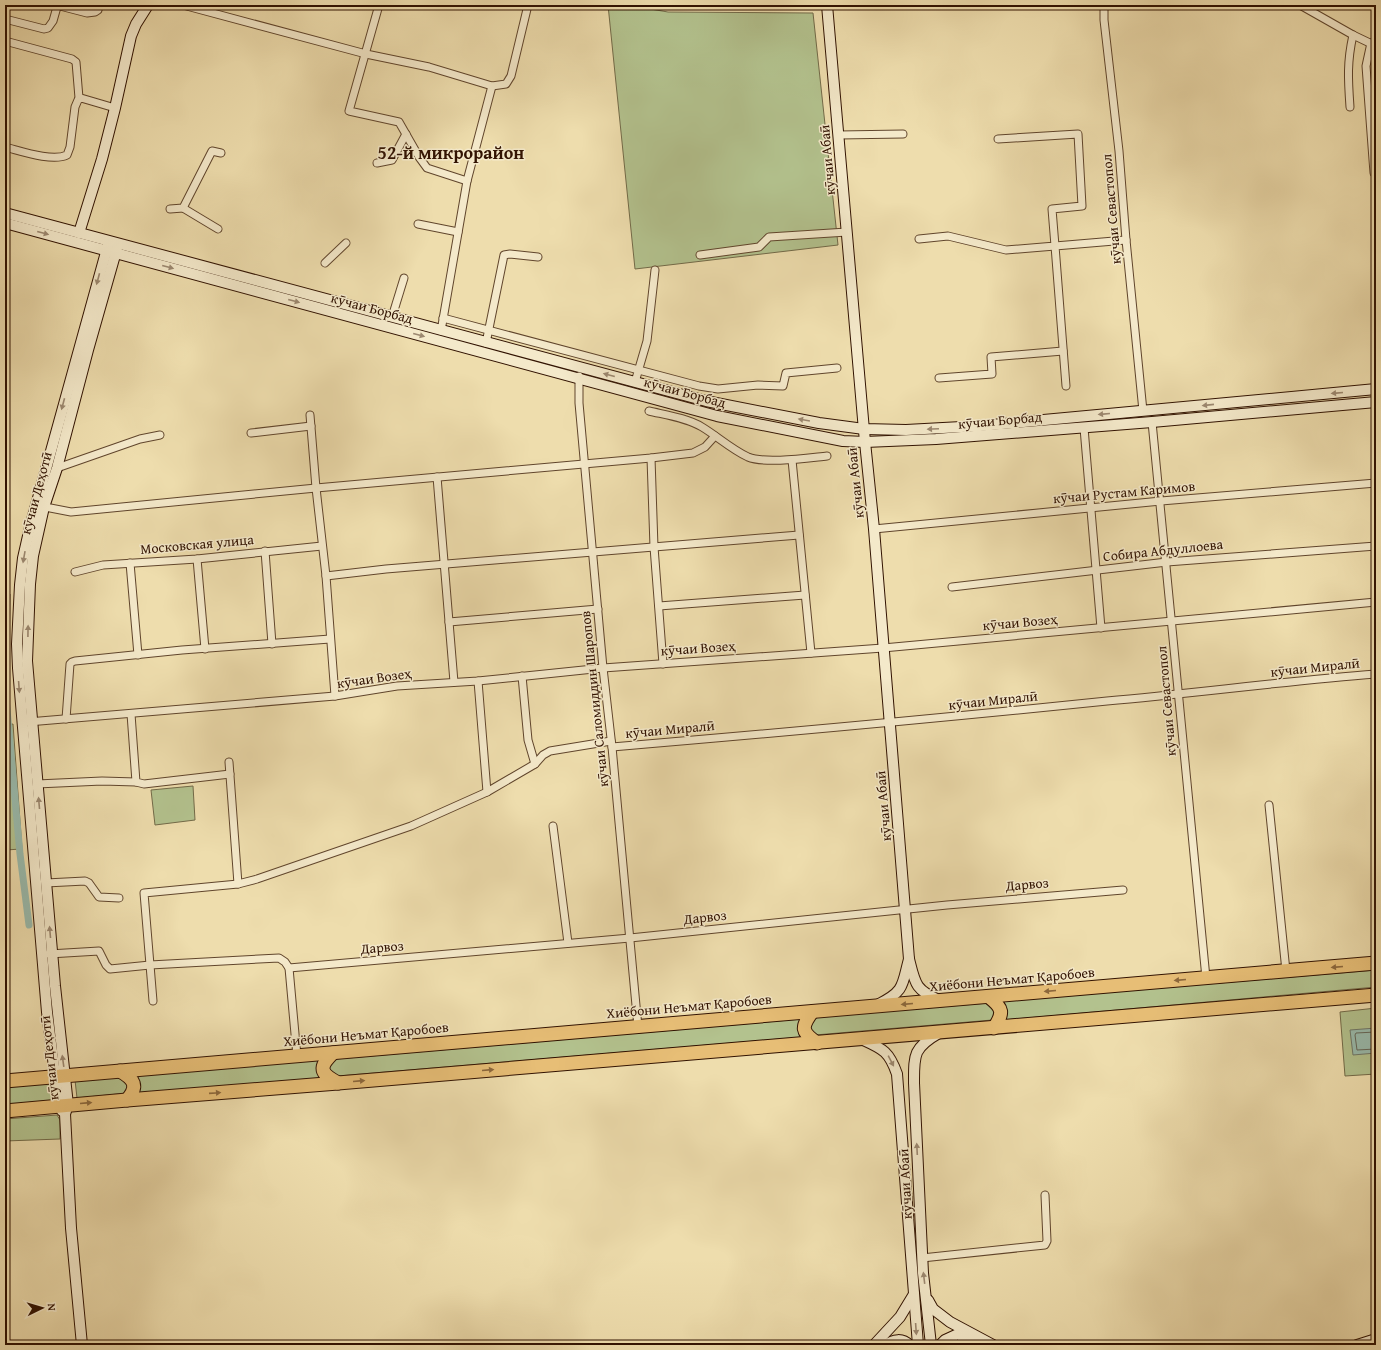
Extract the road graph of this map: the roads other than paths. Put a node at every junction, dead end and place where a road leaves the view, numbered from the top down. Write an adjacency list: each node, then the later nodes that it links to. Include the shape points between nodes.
1 (99, 5): 9 (street, via 95,12 57,7 48,28)
2 (148, 5): 17 (main road, via 130,36)
3 (183, 5): 13 (street)
4 (379, 5): 13 (street)
5 (528, 5): 14 (street, via 511,76 506,84)
6 (827, 5): 20 (main road, кӯчаи Абаӣ)
7 (1104, 5): 37 (street, кӯчаи Севастопол, via 1120,151)
8 (1300, 5): 10 (street)
9 (5, 18)
10 (1353, 35): 12 (street); 16 (street, via 1348,59)
11 (5, 41): 15 (street, via 76,62)
12 (1374, 45): 25 (street, via 1366,66)
13 (366, 54): 14 (street, via 429,67); 18 (street, via 349,111 399,122)
14 (492, 86): 26 (street)
15 (79, 98): 17 (street); 22 (street, via 76,101 67,156 58,158)
16 (1350, 106)
17 (115, 108): 35 (main road)
18 (406, 134): 24 (street, via 392,160); 26 (street, via 427,168)
19 (903, 134): 20 (street)
20 (839, 135): 34 (main road, кӯчаи Абаӣ)
21 (998, 139): 39 (street, via 1078,134 1082,206 1052,209)
22 (5, 147)
23 (221, 153): 27 (street, via 212,151)
24 (377, 163)
25 (1374, 173)
26 (467, 181): 33 (street)
27 (183, 208): 28 (street); 32 (street)
28 (170, 209)
29 (5, 213): 35 (main road, кӯчаи Борбад)
30 (5, 223): 40 (main road, кӯчаи Борбад, one-way to 40)
31 (418, 224): 33 (street)
32 (218, 229)
33 (458, 232): 47 (street)
34 (847, 232): 41 (street, via 770,237 759,247); 66 (main road, кӯчаи Абаӣ)
35 (79, 233): 40 (main road, кӯчаи Борбад)
36 (919, 239): 39 (street, via 948,236 1006,250)
37 (1126, 240): 39 (street); 61 (street, кӯчаи Севастопол)
38 (346, 243): 43 (street)
39 (1055, 246): 51 (street)
40 (112, 247): 46 (main road, кӯчаи Борбад); 54 (main road, кӯчаи Борбад, one-way to 54); 75 (main road, кӯчаи Деҳотӣ); 80 (main road, кӯчаи Деҳотӣ, one-way to 80)
41 (700, 255)
42 (538, 257): 48 (street, via 504,255)
43 (325, 263)
44 (655, 270): 53 (street, via 648,341)
45 (404, 278): 46 (street)
46 (392, 317): 49 (main road, кӯчаи Борбад)
47 (443, 318): 48 (street); 49 (street)
48 (489, 329): 50 (street); 53 (street)
49 (441, 331): 50 (main road, кӯчаи Борбад)
50 (486, 343): 54 (main road, кӯчаи Борбад)
51 (1064, 351): 55 (street, via 991,357 992,374); 57 (street)
52 (837, 368): 53 (street, via 786,374 783,386 718,388 699,386)
53 (639, 370): 56 (street)
54 (580, 373): 56 (main road, кӯчаи Борбад, one-way to 54); 70 (main road, кӯчаи Борбад, via 717,416 843,441); 74 (street, кӯчаи Саломиддин Шаропов)
55 (939, 378)
56 (635, 382): 66 (main road, кӯчаи Борбад, one-way to 56, via 720,404)
57 (1066, 386)
58 (1376, 389): 61 (main road, кӯчаи Борбад, one-way to 61)
59 (1376, 402): 63 (main road, кӯчаи Борбад)
60 (649, 411): 69 (street, via 701,426)
61 (1143, 411): 66 (main road, кӯчаи Борбад, one-way to 66, via 980,426 906,430)
62 (310, 415): 64 (street)
63 (1152, 422): 65 (main road, кӯчаи Борбад); 79 (street, кӯчаи Севастопол)
64 (311, 426): 67 (street); 78 (street)
65 (1084, 428): 70 (main road, кӯчаи Борбад); 81 (street)
66 (864, 429): 70 (main road, кӯчаи Абаӣ)
67 (251, 433)
68 (160, 435): 75 (street, via 140,439)
69 (715, 436): 72 (street, via 705,447 693,453); 73 (street, via 748,457 759,460)
70 (865, 442): 82 (main road, кӯчаи Абаӣ)
71 (827, 456): 73 (street)
72 (651, 458): 74 (street); 86 (street)
73 (792, 460): 83 (street)
74 (584, 464): 76 (street); 88 (street, кӯчаи Саломиддин Шаропов)
75 (57, 468): 80 (main road, кӯчаи Деҳотӣ)
76 (436, 478): 78 (street); 92 (street)
77 (1376, 483): 79 (street, кӯчаи Рустам Каримов)
78 (316, 488): 80 (street, via 71,512); 84 (street)
79 (1160, 501): 81 (street, кӯчаи Рустам Каримов); 90 (street, кӯчаи Севастопол)
80 (40, 506): 120 (main road, кӯчаи Деҳотӣ, via 30,527 20,585 17,644)
81 (1092, 508): 82 (street, кӯчаи Рустам Каримов); 93 (street)
82 (874, 529): 106 (main road, кӯчаи Абаӣ)
83 (799, 535): 86 (street); 97 (street)
84 (322, 546): 87 (street, Московская улица); 95 (street)
85 (1376, 546): 90 (street, Собира Абдуллоева)
86 (654, 547): 88 (street); 99 (street)
87 (265, 551): 89 (street, Московская улица); 105 (street)
88 (593, 552): 92 (street); 100 (street, кӯчаи Саломиддин Шаропов)
89 (197, 559): 91 (street, Московская улица); 107 (street)
90 (1167, 562): 93 (street, Собира Абдуллоева); 101 (street, кӯчаи Севастопол)
91 (130, 563): 94 (street, Московская улица, via 103,565); 109 (street)
92 (443, 565): 95 (street); 102 (street)
93 (1097, 570): 96 (street, Собира Абдуллоева); 103 (street)
94 (75, 572)
95 (326, 576): 104 (street)
96 (952, 587)
97 (805, 595): 99 (street); 108 (street)
98 (1376, 602): 101 (street, кӯчаи Возеҳ)
99 (659, 606): 110 (street)
100 (598, 609): 102 (street); 111 (street, кӯчаи Саломиддин Шаропов)
101 (1173, 621): 103 (street, кӯчаи Возеҳ); 116 (street, кӯчаи Севастопол)
102 (449, 622): 115 (street)
103 (1101, 628): 106 (street, кӯчаи Возеҳ)
104 (330, 639): 105 (street); 117 (street)
105 (272, 644): 107 (street)
106 (883, 648): 108 (street, кӯчаи Возеҳ); 121 (main road, кӯчаи Абаӣ)
107 (205, 649): 109 (street)
108 (811, 653): 110 (street, кӯчаи Возеҳ)
109 (138, 655): 119 (street, via 72,662)
110 (663, 664): 111 (street, кӯчаи Возеҳ)
111 (603, 668): 113 (street, кӯчаи Возеҳ); 122 (street, кӯчаи Саломиддин Шаропов)
112 (1376, 674): 116 (street, кӯчаи Миралӣ)
113 (522, 676): 114 (street, кӯчаи Возеҳ); 124 (street, via 528,740)
114 (478, 681): 115 (street, кӯчаи Возеҳ); 128 (street)
115 (454, 682): 117 (street, кӯчаи Возеҳ, via 397,686)
116 (1178, 694): 121 (street, кӯчаи Миралӣ); 144 (street, кӯчаи Севастопол)
117 (335, 696): 118 (street, кӯчаи Возеҳ)
118 (132, 714): 119 (street, кӯчаи Возеҳ); 126 (street)
119 (66, 719): 120 (street, кӯчаи Возеҳ)
120 (27, 722): 127 (main road, кӯчаи Деҳотӣ); 138 (main road, кӯчаи Деҳотӣ)
121 (890, 723): 122 (street, кӯчаи Миралӣ); 135 (main road, кӯчаи Абаӣ)
122 (612, 744): 124 (street, кӯчаи Миралӣ, via 550,751); 136 (street, кӯчаи Саломиддин Шаропов)
123 (229, 762): 125 (street)
124 (535, 764): 128 (street, кӯчаи Миралӣ)
125 (230, 774): 126 (street, via 144,784); 132 (street)
126 (136, 782): 127 (street)
127 (37, 784): 131 (main road, кӯчаи Деҳотӣ, one-way to 127)
128 (487, 792): 132 (street, кӯчаи Миралӣ, via 411,826)
129 (1268, 805): 143 (street)
130 (553, 826): 137 (street)
131 (46, 883): 134 (street, via 85,881 99,897); 138 (main road, кӯчаи Деҳотӣ, one-way to 131)
132 (238, 884): 141 (street, кӯчаи Миралӣ, via 144,893)
133 (1123, 890): 135 (street, Дарвоз)
134 (119, 898)
135 (906, 909): 136 (street, Дарвоз); 139 (main road, кӯчаи Абаӣ)
136 (630, 938): 137 (street, Дарвоз); 151 (street, кӯчаи Саломиддин Шаропов)
137 (568, 944): 142 (street, Дарвоз)
138 (47, 954): 141 (street, via 99,950 110,969); 159 (main road, кӯчаи Деҳотӣ)
139 (909, 959): 148 (main road, кӯчаи Абаӣ, via 919,988 925,994); 149 (main road, кӯчаи Абаӣ, via 900,990)
140 (1376, 963): 143 (highway, Хиёбони Неъмат Қаробоев, one-way to 143)
141 (150, 965): 142 (street, via 279,958); 147 (street)
142 (289, 968): 157 (street)
143 (1286, 971): 144 (highway, Хиёбони Неъмат Қаробоев)
144 (1206, 978): 146 (highway, Хиёбони Неъмат Қаробоев, one-way to 146)
145 (1376, 996): 152 (highway)
146 (990, 997): 148 (highway, Хиёбони Неъмат Қаробоев); 152 (highway, via 998,1003 1001,1014)
147 (153, 1001)
148 (941, 1001): 149 (highway, Хиёбони Неъмат Қаробоев, one-way to 149)
149 (874, 1007): 150 (highway, Хиёбони Неъмат Қаробоев)
150 (812, 1012): 151 (highway, Хиёбони Неъмат Қаробоев); 155 (highway, via 804,1026 808,1037)
151 (638, 1027): 156 (highway, Хиёбони Неъмат Қаробоев)
152 (994, 1028): 153 (highway)
153 (940, 1032): 154 (highway); 166 (main road, кӯчаи Абаӣ, one-way to 153, via 914,1060 919,1047)
154 (861, 1039): 155 (highway); 167 (main road, кӯчаи Абаӣ, one-way to 167, via 883,1049 892,1060 897,1074)
155 (817, 1043): 161 (highway, one-way to 155)
156 (333, 1053): 157 (highway, Хиёбони Неъмат Қаробоев); 161 (highway, via 325,1061 323,1072)
157 (297, 1056): 158 (highway, Хиёбони Неъмат Қаробоев)
158 (120, 1071): 159 (highway, Хиёбони Неъмат Қаробоев); 162 (highway, via 134,1083)
159 (60, 1077): 160 (highway, Хиёбони Неъмат Қаробоев); 163 (main road, кӯчаи Деҳотӣ)
160 (5, 1081)
161 (338, 1083): 162 (highway, one-way to 161)
162 (127, 1100): 163 (highway, one-way to 162)
163 (64, 1108): 164 (highway); 170 (main road, кӯчаи Деҳотӣ, via 71,1228)
164 (5, 1111)
165 (1045, 1195): 166 (street, via 1045,1245)
166 (922, 1258): 168 (main road, кӯчаи Абаӣ, one-way to 166)
167 (914, 1294): 171 (main road, via 900,1317); 174 (main road, кӯчаи Абаӣ, one-way to 174)
168 (926, 1296): 175 (main road, кӯчаи Абаӣ); 178 (main road, via 933,1309 950,1322)
169 (1371, 1341): 179 (main road)
170 (82, 1345)
171 (874, 1345)
172 (886, 1345): 173 (main road, via 900,1339)
173 (909, 1345)
174 (918, 1345)
175 (931, 1345)
176 (940, 1345): 177 (main road, via 958,1334)
177 (978, 1345)
178 (993, 1345)
179 (1357, 1345)

